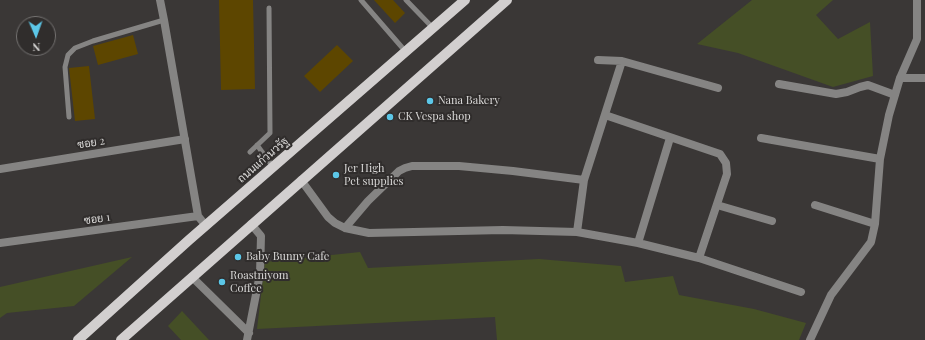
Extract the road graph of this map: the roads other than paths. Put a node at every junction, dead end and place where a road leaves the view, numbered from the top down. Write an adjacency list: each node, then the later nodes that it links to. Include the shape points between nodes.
1 (160, 0): 8 (street)
2 (361, 0): 10 (lane)
3 (406, 0): 9 (lane)
4 (465, 0): 9 (main road, ถนนแก้วนวรัฐ)
5 (507, 0): 28 (main road)
6 (917, 0): 13 (street, via 917,39)
7 (269, 8): 23 (lane, via 270,133)
8 (164, 20): 19 (lane, via 93,41 76,48 68,55 65,68); 22 (street)
9 (433, 28): 10 (main road, ถนนแก้วนวรัฐ)
10 (406, 52): 26 (main road, ถนนแก้วนวรัฐ)
11 (598, 60): 12 (street)
12 (622, 61): 16 (street); 18 (street)
13 (900, 78): 14 (street); 17 (street)
14 (925, 78)
15 (779, 84): 17 (street, via 836,94 868,85)
16 (718, 88)
17 (895, 95): 25 (street)
18 (605, 115): 20 (street); 29 (street)
19 (69, 117)
20 (670, 138): 30 (street, via 720,154 726,162 727,174); 40 (street)
21 (761, 138): 25 (street)
22 (184, 139): 27 (street, ซอย 2); 32 (street)
23 (257, 145): 24 (lane); 26 (lane)
24 (250, 152)
25 (880, 159): 35 (street)
26 (274, 167): 36 (main road, ถนนแก้วนวรัฐ)
27 (0, 169)
28 (301, 180): 34 (main road); 37 (street, via 328,217)
29 (584, 180): 37 (street, via 459,166 412,166 399,171 368,200); 38 (street)
30 (717, 205): 33 (street); 41 (street)
31 (815, 205): 35 (street)
32 (198, 216): 36 (street); 39 (street, ซอย 1)
33 (772, 221)
34 (251, 224): 42 (main road); 44 (street, via 261,236 260,274)
35 (875, 224): 47 (street, via 871,242 831,295)
36 (206, 226): 45 (main road, ถนนแก้วนวรัฐ)
37 (345, 228): 38 (street, via 369,233 503,230)
38 (577, 232): 40 (street)
39 (0, 243)
40 (638, 243): 41 (street)
41 (699, 258): 43 (street)
42 (192, 277): 44 (street); 46 (main road)
43 (801, 292)
44 (248, 337)
45 (78, 340)
46 (121, 340)
47 (810, 340)

